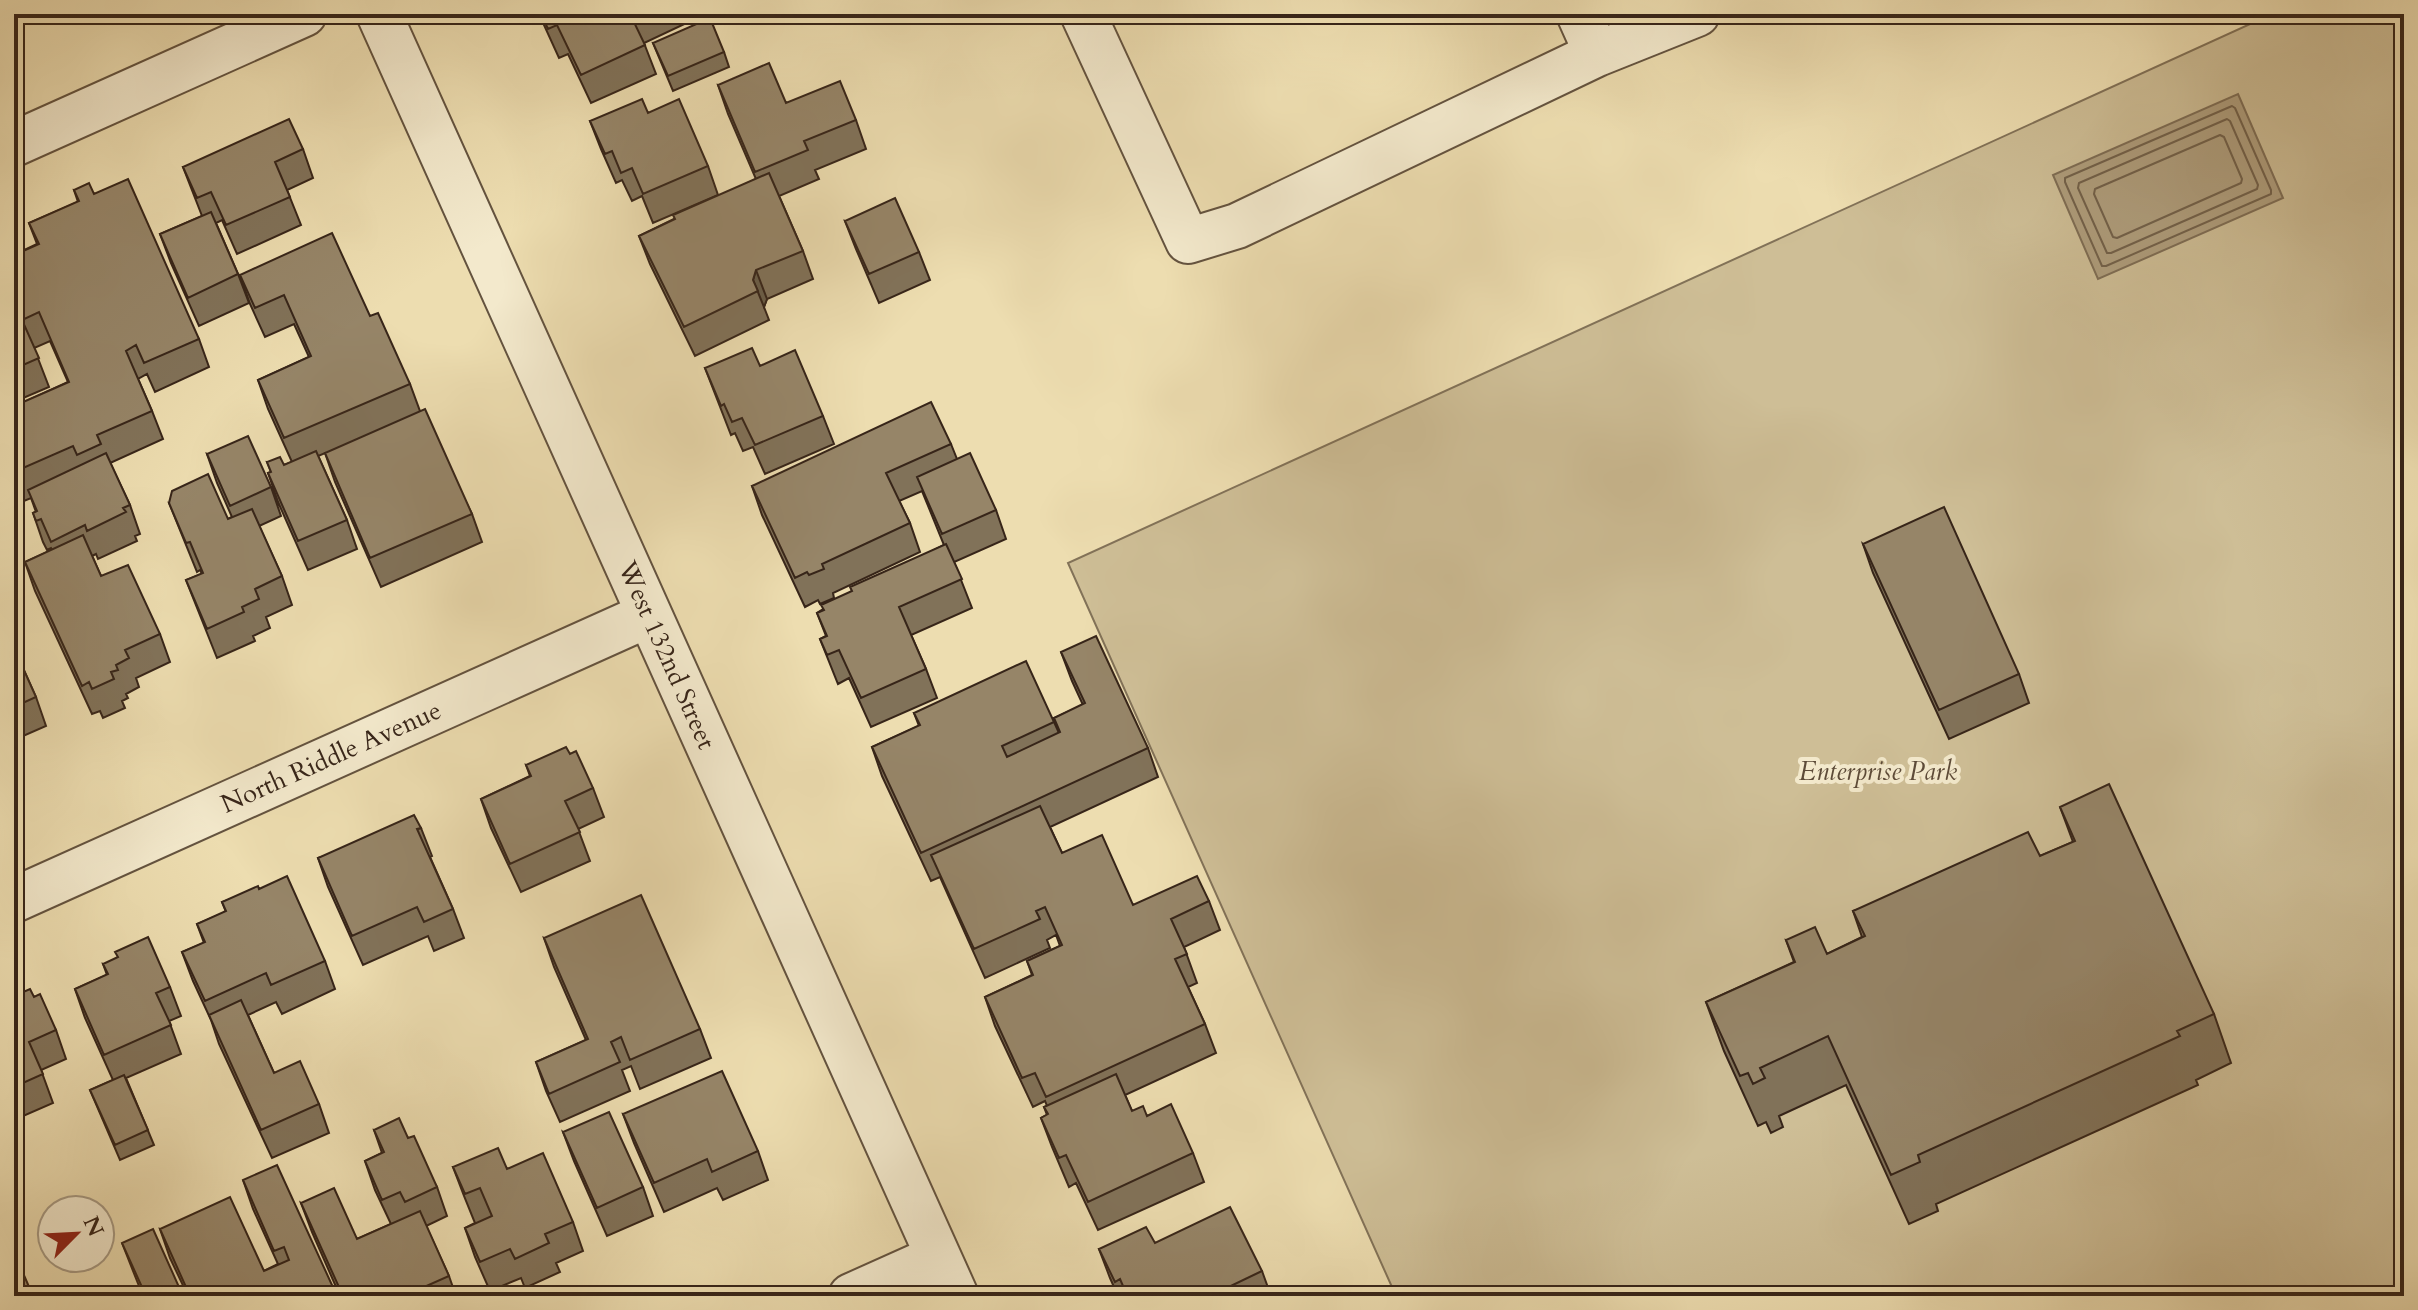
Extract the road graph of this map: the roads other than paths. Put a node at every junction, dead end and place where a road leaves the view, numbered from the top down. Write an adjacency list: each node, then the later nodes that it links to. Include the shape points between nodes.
1 (304, 14): 7 (street)
2 (379, 14): 8 (street, West 132nd Street)
3 (1083, 14): 6 (street, via 1188,241 1237,226)
4 (1579, 14): 6 (street)
5 (1697, 14): 6 (street)
6 (1597, 54)
7 (14, 144)
8 (648, 615): 9 (street, North Riddle Avenue); 10 (street, West 132nd Street)
9 (14, 900)
10 (938, 1257): 11 (street); 12 (street, West 132nd Street)
11 (851, 1296)
12 (956, 1296)

